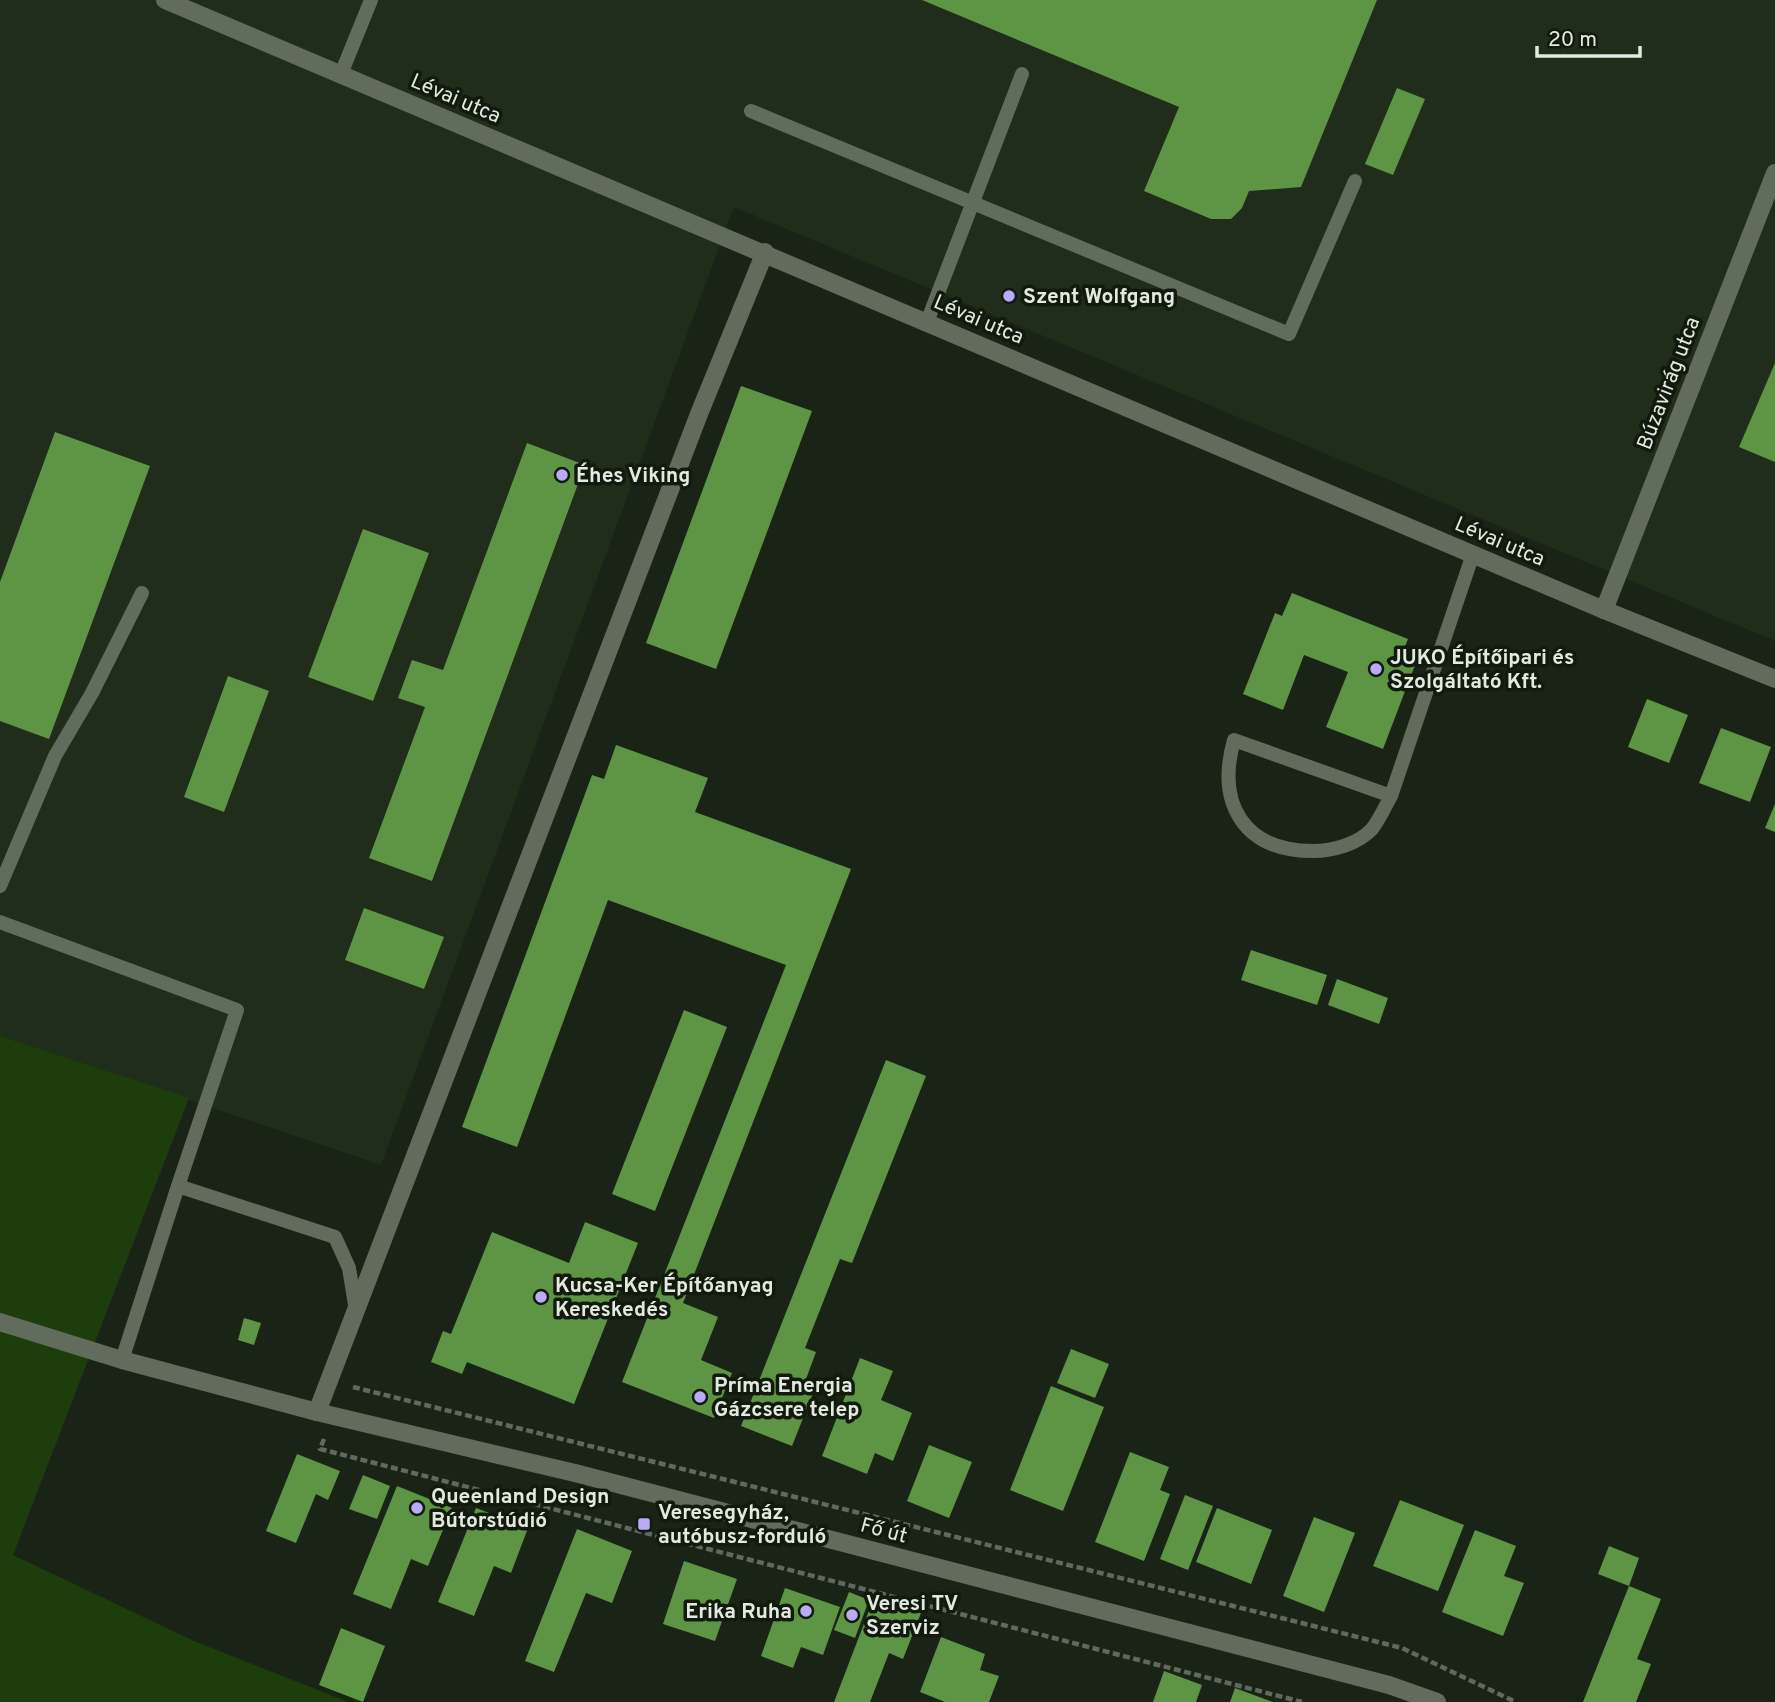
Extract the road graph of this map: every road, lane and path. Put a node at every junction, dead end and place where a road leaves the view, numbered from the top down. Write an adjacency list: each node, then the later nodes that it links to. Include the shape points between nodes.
1 (165, 0): 3 (street, Lévai utca)
2 (370, 0): 3 (lane)
3 (341, 74): 9 (street, Lévai utca)
4 (1022, 74): 8 (lane)
5 (751, 111): 8 (lane)
6 (1775, 173): 13 (street, Búzavirág utca)
7 (1355, 181): 8 (lane, via 1289,334)
8 (973, 203): 10 (lane)
9 (765, 253): 10 (street, Lévai utca); 19 (street)
10 (927, 322): 11 (street, Lévai utca)
11 (1473, 554): 13 (street, Lévai utca); 15 (lane)
12 (142, 593): 16 (lane, via 55,756)
13 (1604, 610): 14 (street, Lévai utca)
14 (1775, 679)
15 (1391, 796): 15 (lane, via 1371,829 1355,842 1326,851 1267,845 1246,828 1234,809 1228,784 1234,740)
16 (0, 886)
17 (0, 922): 18 (lane, via 237,1010)
18 (178, 1186): 19 (lane, via 335,1237 349,1268); 21 (lane)
19 (356, 1311): 22 (street)
20 (0, 1322): 21 (street, Fő út)
21 (121, 1360): 23 (street, Fő út)
22 (328, 1381): 23 (street); 26 (path, via 1402,1648)
23 (325, 1414): 24 (path, via 320,1449); 25 (street, Fő út, via 628,1486 1389,1685)
24 (1302, 1702)
25 (1437, 1702)
26 (1516, 1702)

